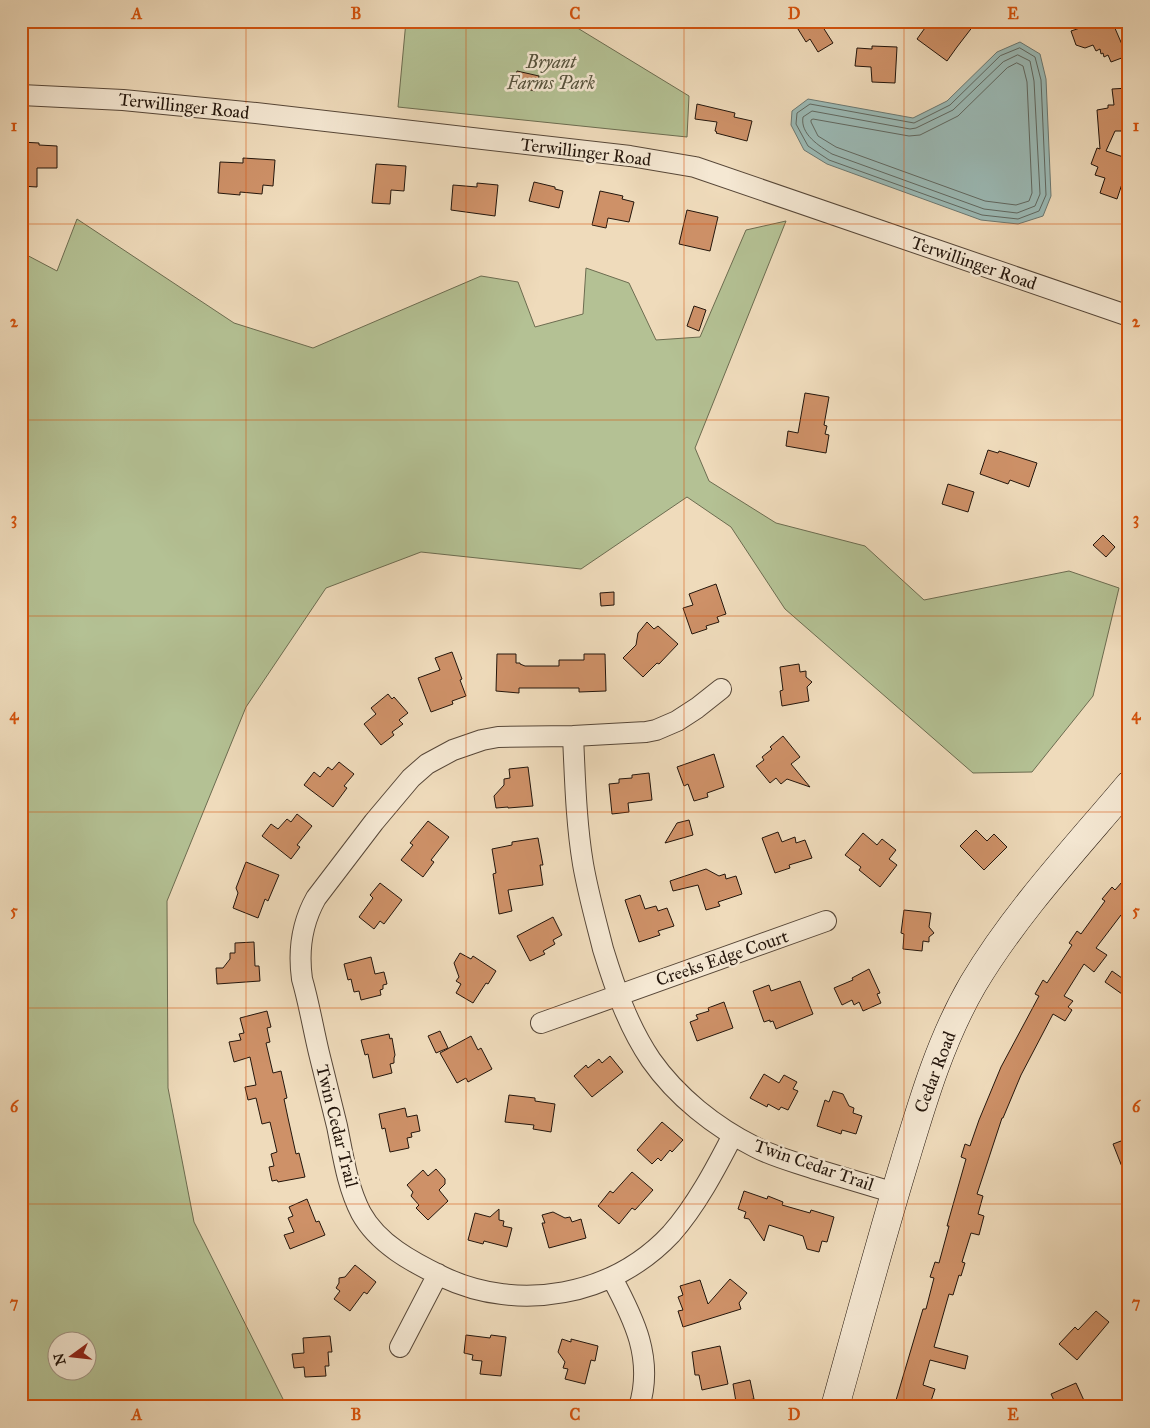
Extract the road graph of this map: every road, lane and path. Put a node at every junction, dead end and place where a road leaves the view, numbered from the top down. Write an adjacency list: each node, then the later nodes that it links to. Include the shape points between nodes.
1 (21, 95): 2 (street, Terwillinger Road, via 123,100 266,114 630,156 695,168)
2 (1129, 315)
3 (721, 689): 4 (street, Twin Cedar Trail, via 677,721 656,730)
4 (573, 736): 7 (street, Twin Cedar Trail, via 583,863); 11 (street, Twin Cedar Trail, via 482,740 427,764 374,822 316,898 302,934 302,979 351,1190 361,1213 388,1245)
5 (1129, 785): 10 (street, Cedar Road, via 1028,904 973,984 936,1063)
6 (826, 921): 7 (street, Creeks Edge Court)
7 (618, 994): 8 (street, Creeks Edge Court); 9 (street, Twin Cedar Trail, via 638,1040 652,1062 698,1111)
8 (541, 1022)
9 (733, 1135): 10 (street, Twin Cedar Trail, via 783,1159); 12 (street, Twin Cedar Trail, via 699,1195 671,1234 636,1264)
10 (895, 1192): 15 (street, Cedar Road)
11 (438, 1274): 12 (street, Twin Cedar Trail, via 486,1292 542,1296); 13 (street)
12 (612, 1278): 14 (street, via 634,1321 642,1347 644,1387)
13 (400, 1348)
14 (639, 1407)
15 (836, 1407)

